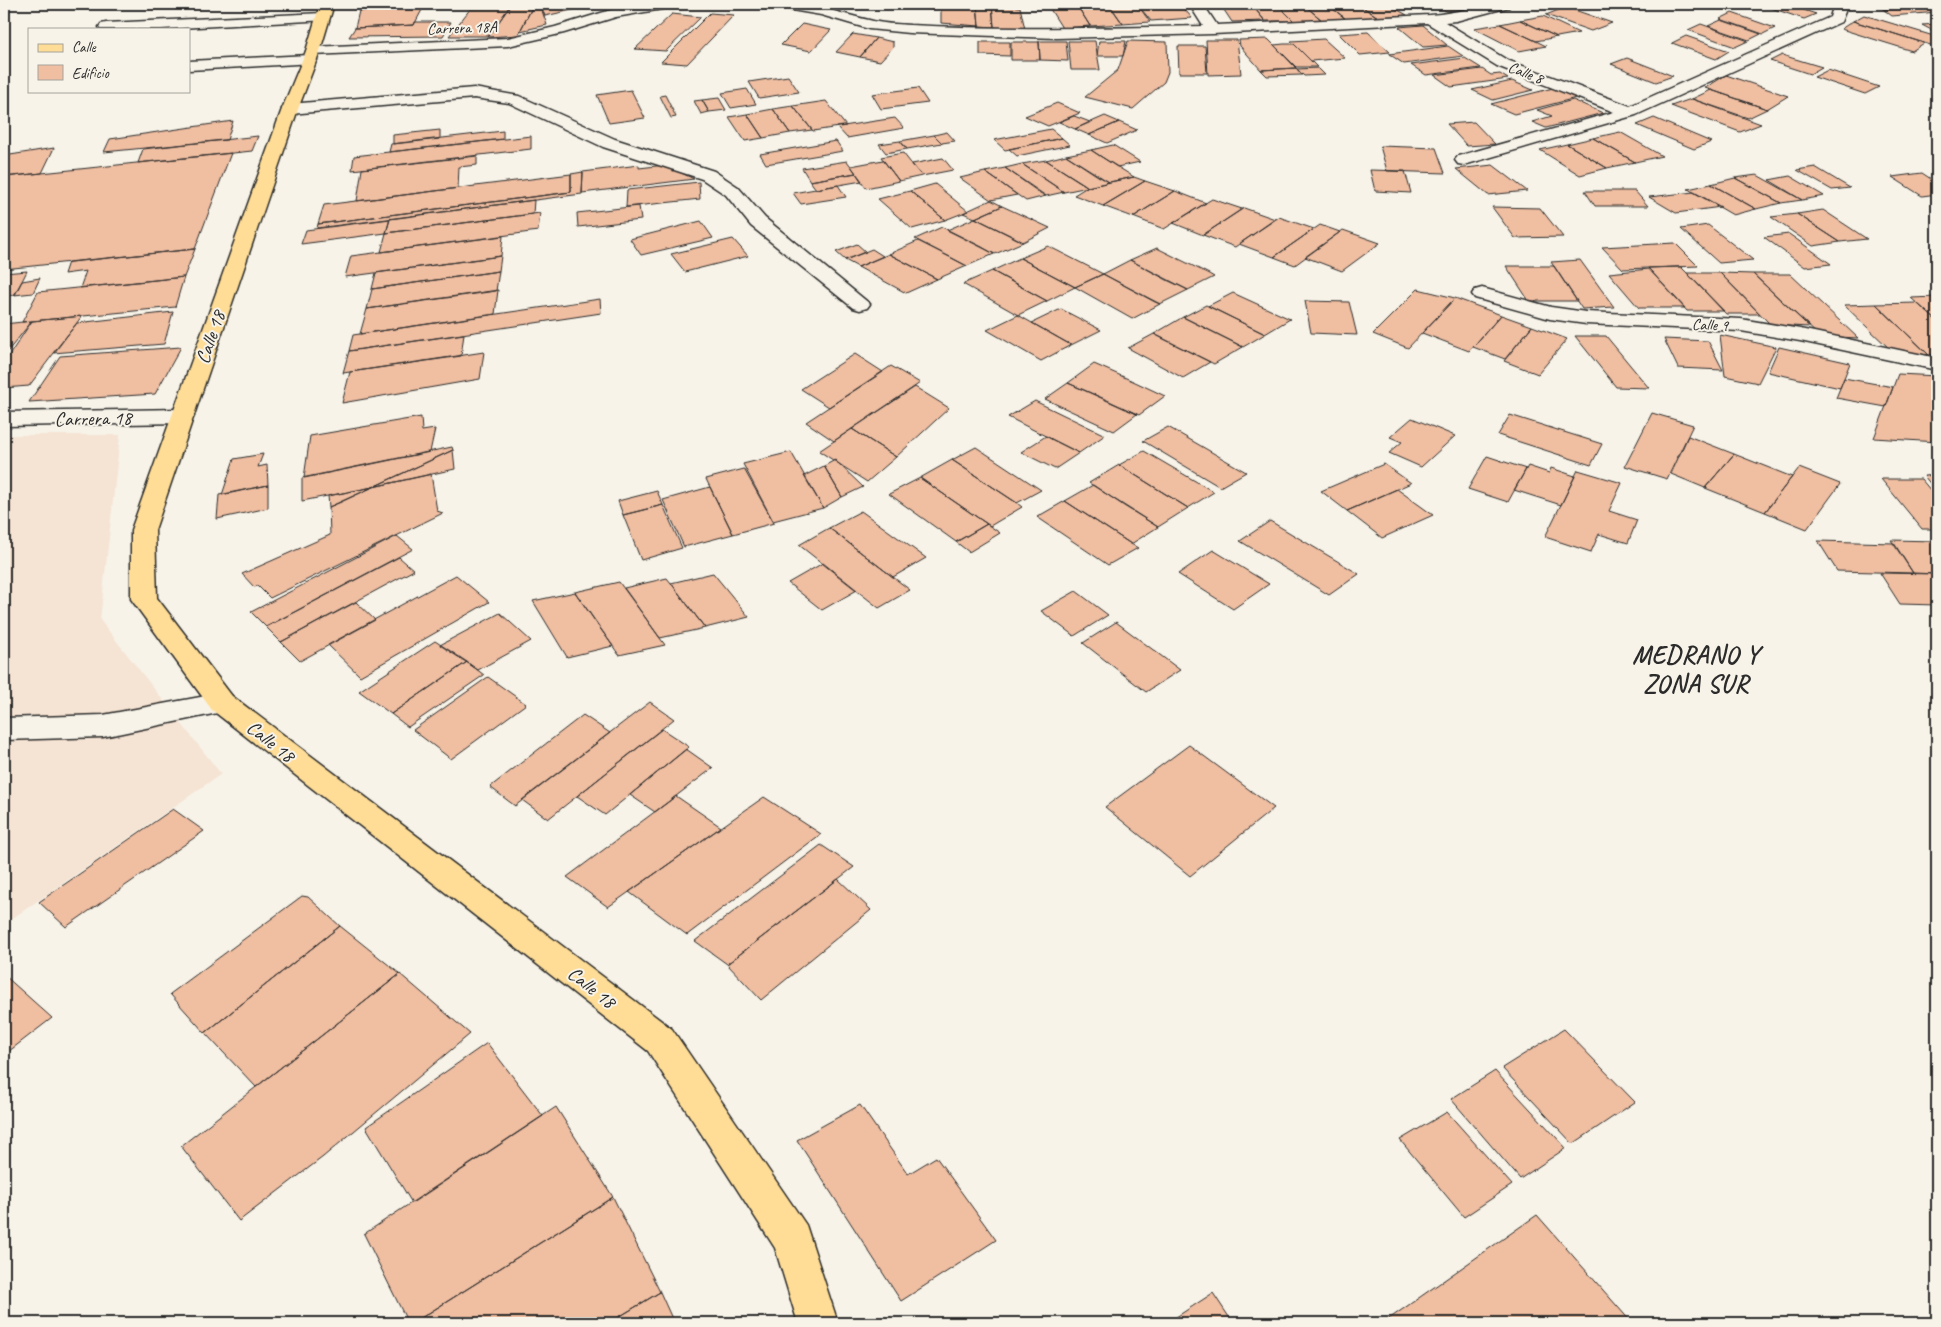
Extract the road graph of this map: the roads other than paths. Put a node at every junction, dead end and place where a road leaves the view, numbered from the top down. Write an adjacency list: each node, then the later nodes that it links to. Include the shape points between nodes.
1 (669, 4): 10 (street, Carrera 18A, via 614,13 508,42)
2 (779, 4): 9 (street, via 823,11 869,25 909,30 1057,34)
3 (1196, 4): 9 (street)
4 (1504, 4): 7 (street, via 1456,17)
5 (1841, 4): 13 (street, via 1836,19)
6 (325, 10): 8 (street); 10 (main road, Calle 18)
7 (1430, 19): 9 (street); 13 (street, Calle 8, via 1502,63)
8 (106, 27)
9 (1213, 30)
10 (311, 55): 11 (street, Carrera 18A); 12 (main road, Calle 18)
11 (190, 66)
12 (290, 109): 16 (street, via 474,93 513,99 609,143 708,175 732,191 758,222); 18 (main road, Calle 18)
13 (1630, 112): 14 (street)
14 (1464, 160)
15 (1482, 294): 17 (street, Calle 9, via 1550,313 1586,318 1740,325)
16 (860, 304)
17 (1937, 364)
18 (183, 416): 19 (street, Carrera 18); 20 (main road, Calle 18, via 144,530 144,599)
19 (4, 419)
20 (222, 703): 21 (street, via 103,726); 22 (main road, Calle 18, via 660,1040 792,1239)
21 (4, 729)
22 (818, 1323)

